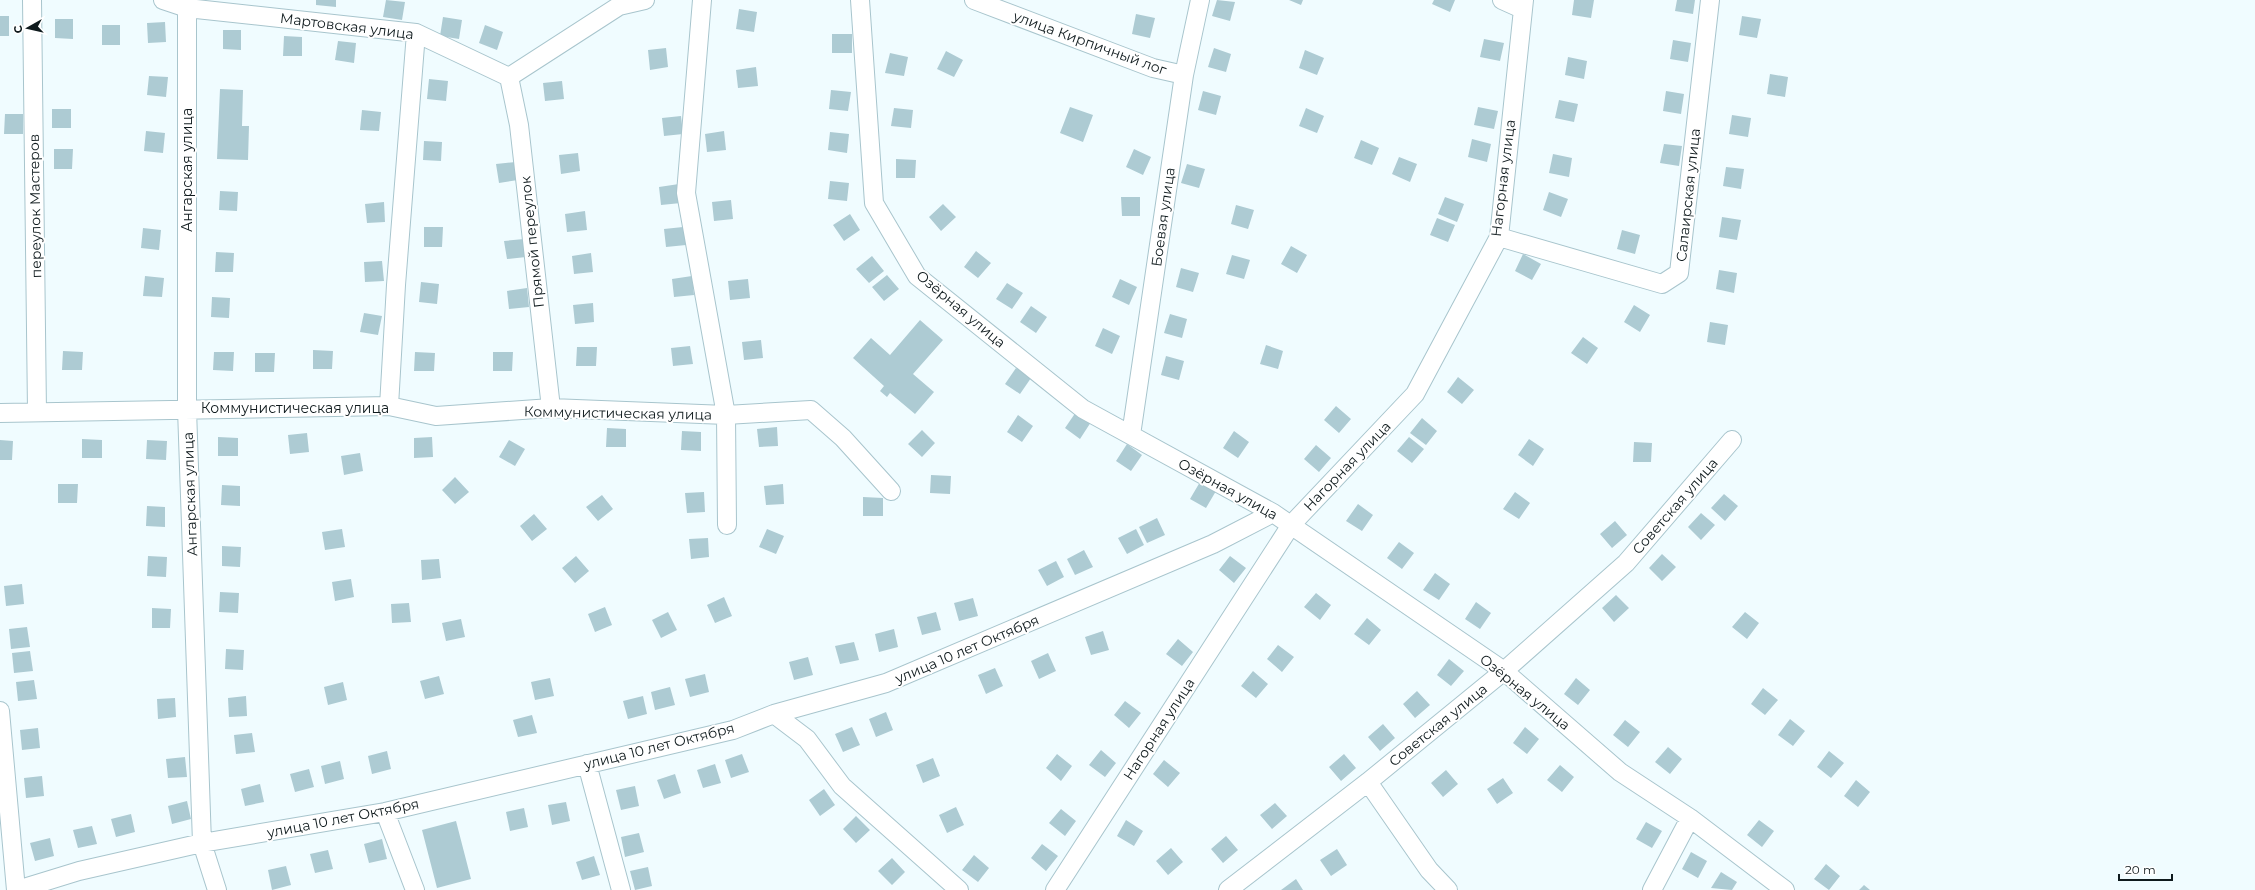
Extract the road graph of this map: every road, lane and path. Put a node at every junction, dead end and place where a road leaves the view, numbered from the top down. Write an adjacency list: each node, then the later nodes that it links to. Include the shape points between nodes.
1 (32, 0): 19 (street, переулок Мастеров)
2 (163, 0): 10 (street, Мартовская улица)
3 (645, 0): 14 (street, via 619,6)
4 (702, 0): 21 (street, via 686,193)
5 (860, 0): 22 (street, Озёрная улица, via 874,203 917,276 1083,409)
6 (974, 0): 13 (street, улица Кирпичный лог, via 1153,68)
7 (1200, 0): 13 (street, Боевая улица)
8 (1502, 0): 11 (street)
9 (1710, 0): 15 (street, Салаирская улица, via 1679,273 1662,284)
10 (187, 4): 12 (street, Мартовская улица); 18 (street, Ангарская улица)
11 (1523, 4): 15 (street, Нагорная улица)
12 (416, 33): 14 (street, Мартовская улица); 16 (street)
13 (1184, 75): 22 (street, Боевая улица)
14 (509, 77): 17 (street, Прямой переулок, via 519,125)
15 (1499, 237): 27 (street, Нагорная улица, via 1415,394)
16 (389, 406): 17 (street, Коммунистическая улица, via 436,416); 18 (street, Коммунистическая улица)
17 (551, 408): 21 (street, Коммунистическая улица)
18 (187, 409): 19 (street, Коммунистическая улица); 35 (street, Ангарская улица)
19 (37, 412): 20 (street, Коммунистическая улица)
20 (0, 413)
21 (726, 415): 24 (street, Коммунистическая улица, via 811,410 843,438); 26 (street)
22 (1131, 435): 25 (street, Озёрная улица)
23 (1732, 440): 28 (street, Советская улица, via 1626,563)
24 (892, 491)
25 (1273, 513): 27 (street, Озёрная улица); 30 (street, улица 10 лет Октября, via 1214,544 886,683)
26 (727, 525)
27 (1291, 525): 28 (street, Озёрная улица); 42 (street, Нагорная улица)
28 (1504, 671): 32 (street, Советская улица); 34 (street, Озёрная улица, via 1620,772)
29 (0, 711): 37 (street)
30 (774, 714): 31 (street, улица 10 лет Октября, via 733,730); 41 (street, via 806,738 842,786)
31 (587, 764): 33 (street, улица 10 лет Октября); 40 (street)
32 (1368, 782): 43 (street, Советская улица); 44 (street, via 1429,870)
33 (385, 812): 35 (street, улица 10 лет Октября); 39 (street)
34 (1690, 818): 36 (street, Озёрная улица); 45 (street)
35 (202, 843): 37 (street, улица 10 лет Октября, via 79,871); 38 (street, Ангарская улица)
36 (1765, 884): 46 (street, Озёрная улица)
37 (17, 890)
38 (217, 890)
39 (415, 890)
40 (621, 890)
41 (959, 890)
42 (1055, 890)
43 (1228, 890)
44 (1448, 890)
45 (1652, 890)
46 (1785, 890)

